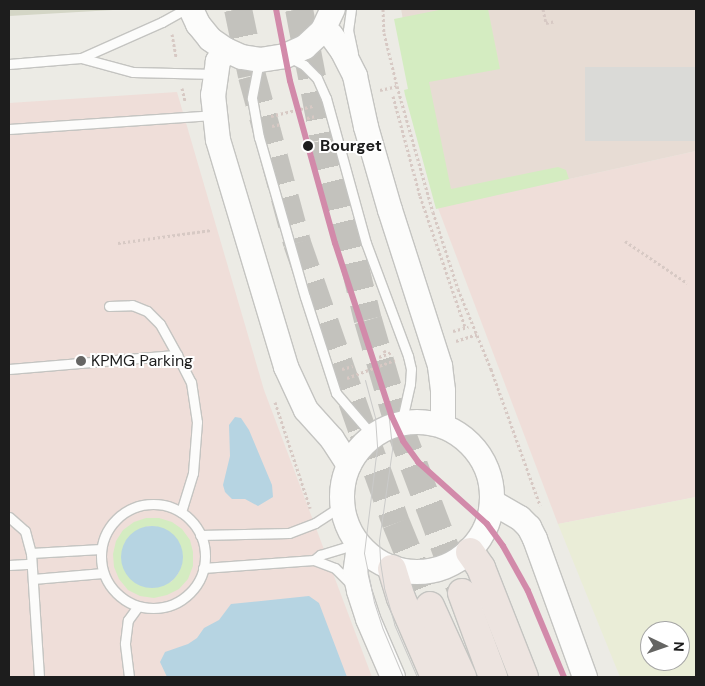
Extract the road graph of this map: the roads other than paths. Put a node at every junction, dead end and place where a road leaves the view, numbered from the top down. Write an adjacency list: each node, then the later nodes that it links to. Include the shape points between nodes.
1 (185, 9): 8 (lane)
2 (191, 9): 6 (street, via 210,39)
3 (333, 9): 5 (street)
4 (351, 9): 12 (lane, via 348,30)
5 (323, 30): 7 (street, via 304,47); 12 (street, via 342,50)
6 (226, 50): 9 (street); 11 (street, via 218,61)
7 (287, 56): 9 (street); 18 (lane, via 304,65 317,78 327,102 366,243 408,356 410,384)
8 (81, 58): 10 (lane); 11 (lane, via 132,72)
9 (260, 60): 20 (lane, via 252,98 256,120 331,383 341,400)
10 (9, 64)
11 (215, 74): 13 (street)
12 (357, 85): 19 (street, via 390,210 440,341)
13 (213, 115): 14 (lane); 21 (street, via 286,366 306,410 332,439)
14 (9, 129)
15 (109, 306): 16 (lane, via 132,305 147,311 160,324)
16 (177, 355): 17 (lane); 24 (lane, via 191,382 197,422 193,473)
17 (9, 369)
18 (401, 424): 19 (street, via 426,422); 20 (street)
19 (443, 426): 22 (street, via 464,438 477,452 489,475)
20 (373, 436): 21 (street)
21 (349, 465): 23 (street, via 343,481)
22 (492, 502): 29 (street, via 489,520); 49 (street, via 529,527)
23 (341, 506): 26 (lane, via 315,523 289,533); 27 (street)
24 (181, 512): 26 (lane); 28 (lane, via 170,506 141,505 114,521)
25 (9, 517): 30 (lane, via 25,531)
26 (200, 535): 34 (lane)
27 (358, 545): 31 (lane, via 320,555); 35 (street, via 364,553); 38 (street, via 355,573)
28 (101, 549): 30 (lane); 36 (lane)
29 (470, 552): 35 (street, via 450,566 427,572); 48 (highway, via 481,568)
30 (30, 553): 32 (lane)
31 (314, 560): 34 (lane); 38 (lane, via 335,568)
32 (31, 564): 33 (lane); 37 (lane)
33 (9, 565)
34 (204, 568): 40 (lane, via 192,590 172,605)
35 (392, 569): 45 (highway)
36 (103, 573): 37 (lane); 40 (lane, via 119,596)
37 (33, 579): 42 (lane)
38 (359, 591): 44 (street)
39 (462, 593): 47 (highway)
40 (138, 606): 43 (lane, via 128,620 125,643)
41 (430, 606): 46 (highway)
42 (39, 677)
43 (129, 677)
44 (393, 677)
45 (435, 677)
46 (462, 677)
47 (493, 677)
48 (524, 677)
49 (585, 677)

